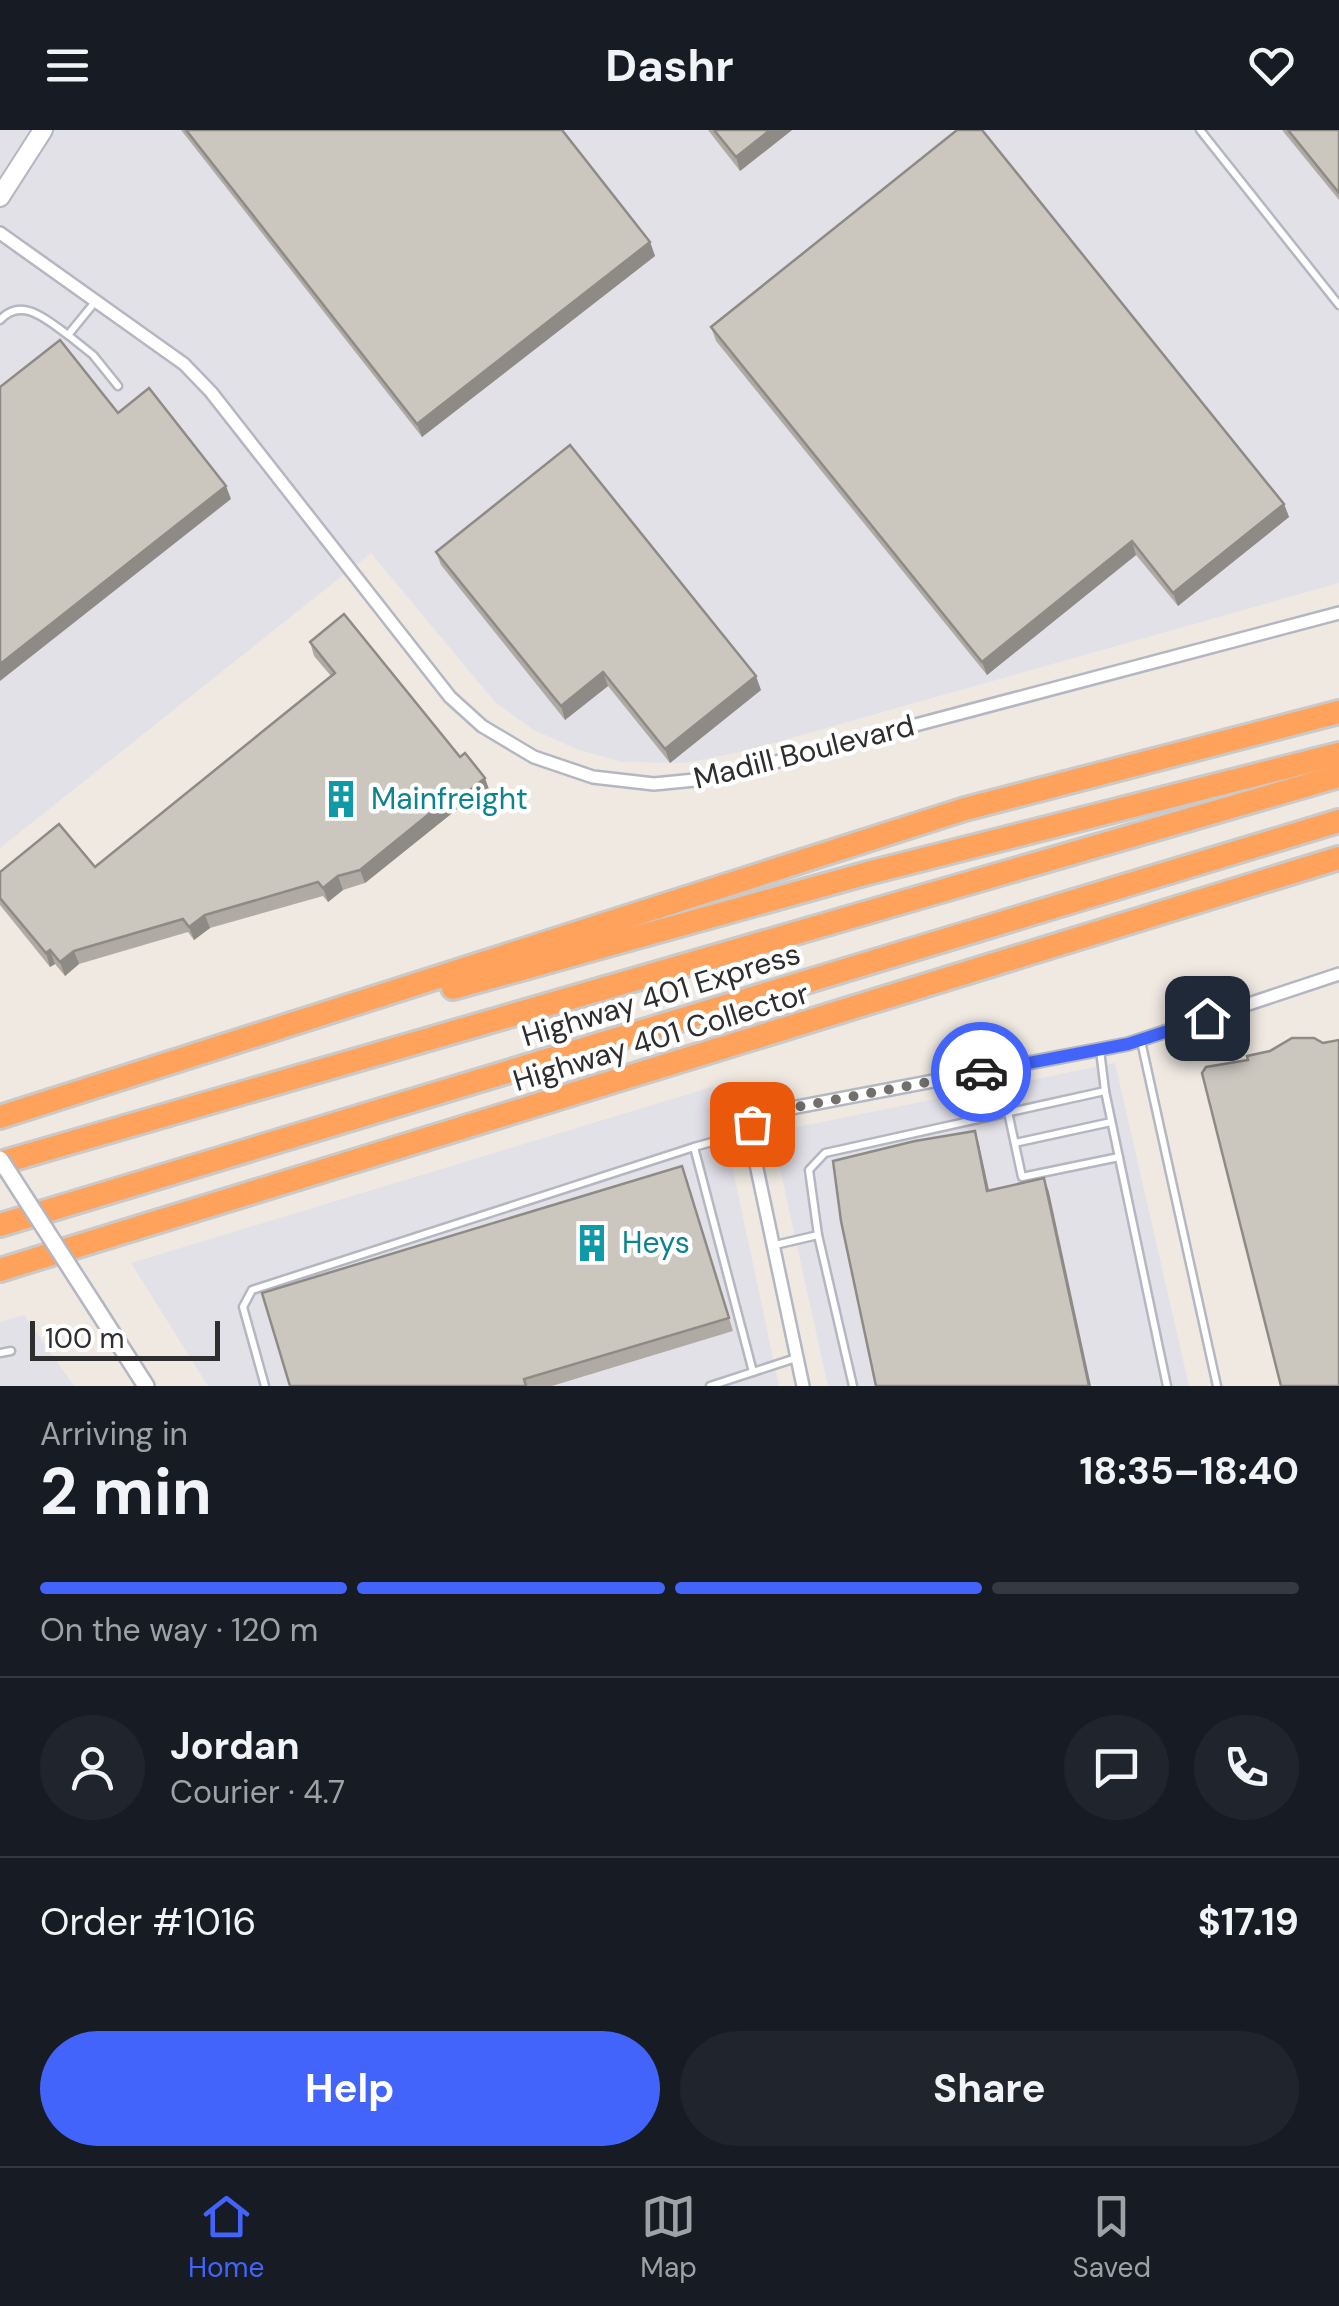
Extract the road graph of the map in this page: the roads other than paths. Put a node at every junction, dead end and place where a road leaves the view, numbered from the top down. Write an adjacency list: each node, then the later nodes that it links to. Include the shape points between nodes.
1 (44, 130): 3 (main road)
2 (1200, 130): 6 (lane)
3 (0, 197)
4 (0, 234): 5 (street, Madill Boulevard)
5 (96, 301): 8 (lane); 10 (street, Madill Boulevard, via 184,364 211,392 450,697 507,743 592,777 654,784 715,778)
6 (1339, 304)
7 (0, 320): 8 (lane, via 26,309)
8 (68, 334): 9 (lane)
9 (118, 386)
10 (1339, 613)
11 (1336, 712): 17 (highway, via 947,814)
12 (1339, 754): 17 (highway)
13 (1339, 776): 28 (highway, Highway 401 Express)
14 (1339, 821): 29 (highway, Highway 401 Express)
15 (1339, 858): 32 (highway, Highway 401 Collector)
16 (1339, 974): 18 (street)
17 (261, 1037): 22 (highway)
18 (1140, 1040): 19 (street); 43 (lane)
19 (1100, 1050): 20 (lane); 24 (street, via 760,1114)
20 (1105, 1091): 21 (lane); 23 (lane)
21 (1008, 1112): 25 (lane); 30 (lane, via 825,1153 809,1170)
22 (0, 1117)
23 (1112, 1122): 25 (lane); 27 (lane)
24 (749, 1132): 26 (lane); 31 (street)
25 (1015, 1143): 27 (lane, via 1022,1177)
26 (694, 1147): 36 (lane); 38 (lane, via 252,1290 243,1307)
27 (1119, 1156): 42 (lane)
28 (0, 1161): 37 (street, bridge)
29 (0, 1225)
30 (818, 1235): 31 (lane); 41 (lane)
31 (774, 1246): 35 (street)
32 (0, 1270)
33 (11, 1351): 34 (lane)
34 (0, 1353)
35 (796, 1358): 36 (lane); 40 (street)
36 (753, 1372): 39 (lane)
37 (146, 1386)
38 (265, 1386)
39 (710, 1386)
40 (803, 1386)
41 (853, 1386)
42 (1166, 1386)
43 (1217, 1386)

